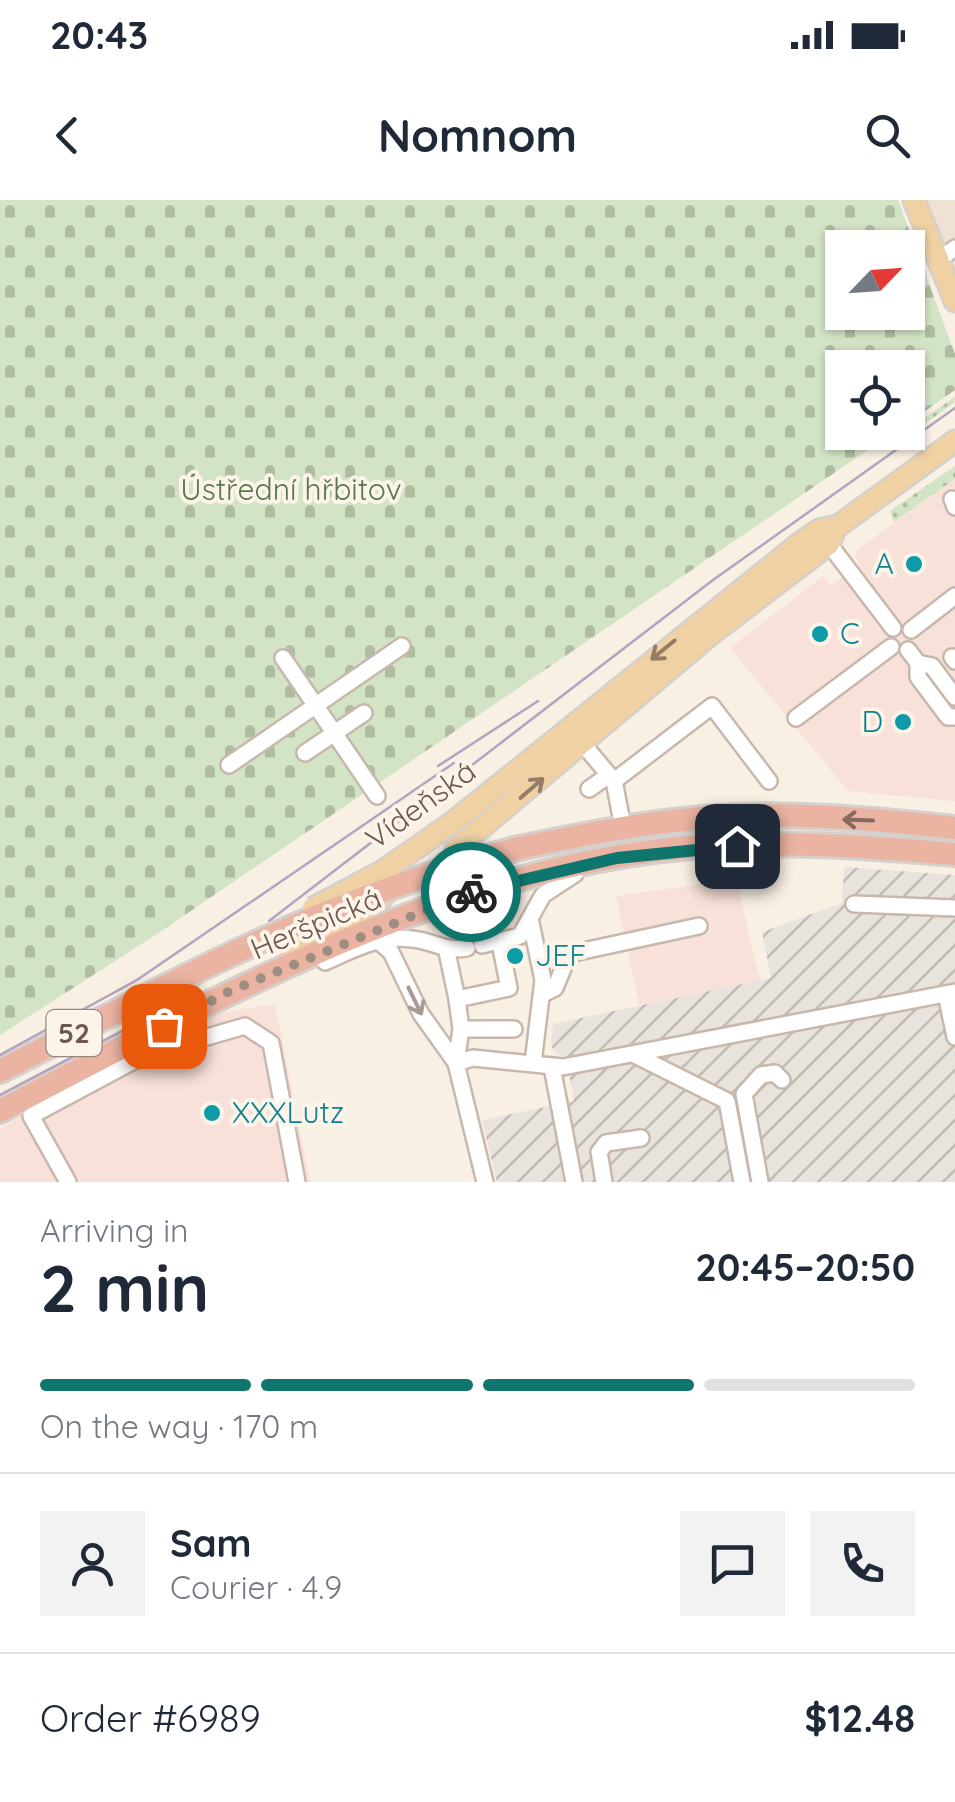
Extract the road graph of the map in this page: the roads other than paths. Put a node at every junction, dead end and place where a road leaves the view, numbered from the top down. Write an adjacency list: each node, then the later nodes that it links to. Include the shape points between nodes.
1 (914, 200): 3 (main road)
2 (955, 248): 3 (street)
3 (937, 261): 4 (main road)
4 (955, 301)
5 (952, 446): 6 (main road, Vídeňská)
6 (833, 536): 8 (street); 20 (main road, Vídeňská); 39 (main road, Vídeňská, one-way to 39, bridge, via 819,530 739,590 452,823 383,870)
7 (955, 596): 9 (street)
8 (893, 628): 9 (street); 11 (street)
9 (911, 630): 12 (street)
10 (402, 646): 15 (street)
11 (890, 647): 12 (street); 18 (street, via 816,696)
12 (913, 657): 14 (street, via 932,666); 17 (street, via 918,677 948,717)
13 (282, 658): 15 (street)
14 (955, 697)
15 (318, 709): 19 (street); 22 (street)
16 (364, 713): 19 (street)
17 (955, 717)
18 (796, 718)
19 (334, 733): 21 (street); 26 (street)
20 (582, 744): 23 (street); 29 (main road, Vídeňská, one-way to 20)
21 (306, 753)
22 (229, 765)
23 (612, 778): 24 (street, via 712,706); 25 (street); 27 (street)
24 (769, 781)
25 (589, 789)
26 (377, 796)
27 (623, 827): 28 (highway, Heršpická / 52, one-way to 27, via 746,816); 39 (highway, Heršpická / 52, bridge, via 515,849 358,897)
28 (955, 828)
29 (456, 849)
30 (955, 854): 31 (highway, Heršpická / 52, via 705,846)
31 (617, 858): 35 (street, via 555,884 538,902); 41 (highway, Heršpická / 52, via 458,896)
32 (386, 895): 42 (main road, Vídeňská)
33 (854, 904): 34 (street)
34 (955, 908)
35 (531, 923): 38 (street); 44 (street)
36 (698, 926): 44 (street, via 568,954 556,988)
37 (377, 940): 40 (street, via 414,939); 41 (street); 51 (street, one-way to 51, via 392,952 421,1014)
38 (500, 944): 40 (street); 45 (street, via 509,988)
39 (243, 946): 54 (highway, Vídeňská / 52, bridge)
40 (447, 952): 45 (street)
41 (292, 967): 42 (highway, Heršpická / 52)
42 (230, 991): 59 (highway, Vídeňská / 52)
43 (951, 993): 48 (street); 49 (street)
44 (543, 994): 52 (street)
45 (457, 999): 46 (street)
46 (461, 1029): 47 (street); 51 (street)
47 (514, 1029)
48 (955, 1037)
49 (683, 1046): 50 (street); 55 (street)
50 (635, 1055): 53 (street); 55 (street)
51 (456, 1063): 52 (street); 63 (street)
52 (534, 1063): 53 (street)
53 (552, 1067): 64 (street)
54 (0, 1071)
55 (674, 1076): 58 (street)
56 (782, 1080): 57 (street, via 761,1074)
57 (744, 1094): 58 (street); 67 (street)
58 (726, 1101): 66 (street)
59 (0, 1111)
60 (640, 1138): 65 (street, via 614,1141 599,1152)
61 (68, 1182): 62 (street, via 31,1116 144,1055 245,1026 271,1043)
62 (297, 1182)
63 (486, 1182)
64 (574, 1182)
65 (604, 1182)
66 (742, 1182)
67 (760, 1182)

